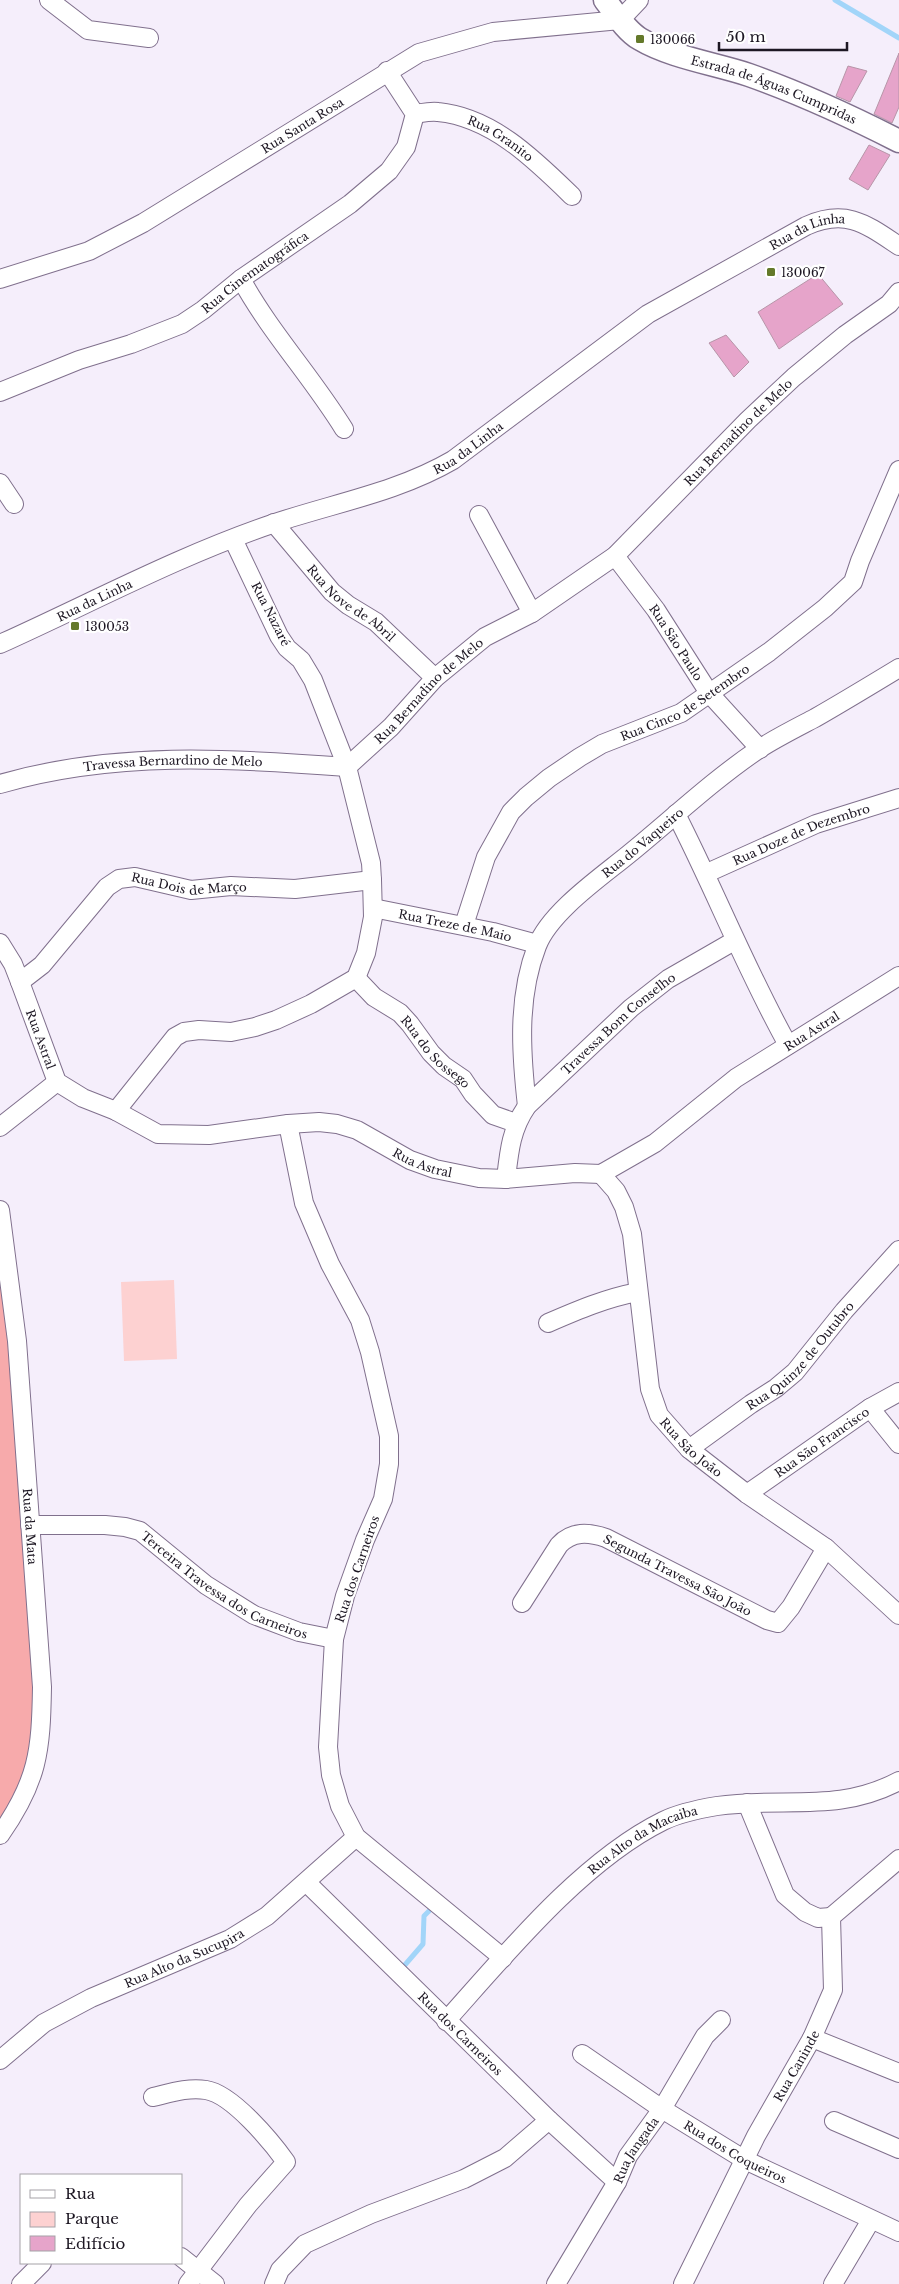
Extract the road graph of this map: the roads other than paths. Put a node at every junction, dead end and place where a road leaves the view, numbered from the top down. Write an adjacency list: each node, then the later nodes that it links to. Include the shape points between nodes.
1 (49, 0): 5 (street, via 88,30)
2 (605, 0): 4 (main road, Estrada de Águas Cumpridas)
3 (638, 0): 4 (street)
4 (620, 20): 6 (street, Rua Santa Rosa, via 493,32 419,53); 8 (main road, Estrada de Águas Cumpridas, via 640,39 663,49 804,96)
5 (149, 38)
6 (387, 71): 7 (street); 11 (street, Rua Santa Rosa, via 143,223 89,252)
7 (415, 114): 9 (street, Rua Granito, via 436,112 477,122 505,137 544,168); 12 (street, Rua Cinematográfica, via 406,147 388,171 350,204)
8 (899, 141)
9 (572, 196)
10 (899, 246): 20 (street, Rua da Linha, via 869,226 853,220 840,217 814,222 648,314 433,472 349,502)
11 (0, 279)
12 (241, 279): 14 (street, Rua Cinematográfica, via 182,324); 15 (street, via 257,307)
13 (896, 304): 22 (street, Rua Bernadino de Melo, via 846,335 794,377)
14 (0, 392)
15 (344, 428)
16 (899, 470): 27 (street, Rua Cinco de Setembro, via 853,582 769,652)
17 (0, 482): 18 (street)
18 (14, 504)
19 (479, 516): 23 (street)
20 (274, 523): 21 (street, Rua da Linha); 26 (street, Rua Nove de Abril, via 332,592 376,622)
21 (233, 539): 24 (street, Rua da Linha, via 160,569); 29 (street, Rua Nazaré, via 279,636 314,680)
22 (615, 556): 23 (street, Rua Bernadino de Melo); 27 (street, Rua São Paulo, via 656,610)
23 (532, 613): 26 (street, Rua Bernadino de Melo, via 485,637)
24 (0, 644)
25 (899, 668): 28 (street, Rua do Vaqueiro)
26 (435, 678): 29 (street, Rua Bernadino de Melo, via 391,727)
27 (709, 692): 28 (street, Rua São Paulo); 36 (street, Rua Cinco de Setembro, via 681,714 602,744 580,756 526,797 511,812 486,857)
28 (760, 749): 32 (street, Rua do Vaqueiro)
29 (347, 767): 30 (street, Travessa Bernardino de Melo, via 178,759 104,763 35,774); 34 (street, via 371,863)
30 (0, 784)
31 (899, 798): 33 (street, Rua Doze de Dezembro, via 816,824)
32 (676, 814): 33 (street); 39 (street, Rua do Vaqueiro, via 569,903)
33 (706, 873): 37 (street)
34 (372, 880): 35 (street); 42 (street, Rua Dois de Março, via 294,889 231,886 191,890 135,877 120,879 107,887 42,965)
35 (373, 908): 36 (street, Rua Treze de Maio); 41 (street, via 366,953)
36 (464, 925): 39 (street, Rua Treze de Maio)
37 (734, 941): 43 (street); 45 (street, Travessa Bom Conselho, via 668,979 630,1008)
38 (0, 943): 42 (street, Rua Astral)
39 (537, 944): 45 (street, Rua do Vaqueiro, via 526,982 522,1030)
40 (899, 976): 43 (street, Rua Astral)
41 (356, 978): 46 (street, via 311,1004 255,1027 231,1032 184,1032 174,1037); 47 (street, Rua do Sossego, via 374,997 410,1024 431,1053 463,1079 493,1116)
42 (20, 982): 44 (street, Rua Astral)
43 (788, 1045): 50 (street, Rua Astral, via 736,1078 654,1143)
44 (57, 1082): 46 (street, Rua Astral, via 83,1098); 49 (street)
45 (527, 1106): 47 (street, Travessa Bom Conselho)
46 (116, 1111): 48 (street, Rua Astral, via 158,1134 209,1135)
47 (516, 1122): 51 (street, Travessa Bom Conselho, via 509,1147)
48 (288, 1124): 51 (street, Rua Astral, via 337,1124 357,1130 410,1160 435,1169 479,1178); 65 (street, Rua dos Carneiros, via 304,1203 330,1264 360,1320 388,1436 383,1499 348,1587)
49 (0, 1127)
50 (601, 1174): 51 (street, Rua Astral); 54 (street, Rua São João, via 616,1191 624,1207 632,1234)
51 (506, 1179)
52 (0, 1210): 61 (street, Rua da Mata, via 17,1341)
53 (899, 1250): 59 (street, Rua Quinze de Outubro, via 795,1372)
54 (638, 1292): 55 (street, via 613,1297); 59 (street, Rua São João, via 653,1404 658,1415)
55 (548, 1323)
56 (899, 1392): 57 (street, Rua São Francisco)
57 (870, 1408): 58 (street); 60 (street, Rua São Francisco)
58 (899, 1444)
59 (689, 1449): 60 (street, Rua São João)
60 (747, 1494): 62 (street, Rua São João)
61 (30, 1525): 65 (street, Terceira Travessa dos Carneiros, via 105,1525 140,1531 206,1585 254,1615 299,1632); 68 (street, Rua da Mata, via 42,1728 28,1787)
62 (826, 1548): 63 (street, Segunda Travessa São João, via 791,1607 778,1622 767,1620 606,1538 585,1533 566,1537 558,1545); 64 (street, Rua São João)
63 (522, 1603)
64 (899, 1614)
65 (334, 1639): 69 (street, Rua dos Carneiros, via 328,1748 331,1775 340,1806)
66 (899, 1781): 67 (street, Rua Alto da Macaiba, via 879,1792 852,1800)
67 (747, 1803): 72 (street, via 785,1895 805,1912 818,1918); 73 (street, Rua Alto da Macaiba, via 696,1810 665,1820 641,1833 568,1890)
68 (0, 1835)
69 (356, 1837): 71 (street, Rua Alto da Sucupira); 73 (street, Rua dos Carneiros)
70 (899, 1859): 72 (street)
71 (307, 1883): 75 (street, Rua dos Carneiros); 78 (street, Rua Alto da Sucupira, via 267,1916 230,1939 91,1998 44,2022)
72 (831, 1917): 76 (street, Rua Caninde, via 833,1990)
73 (503, 1958): 75 (street, Rua Alto da Macaiba)
74 (721, 2020): 81 (street, Rua Jangada, via 705,2036)
75 (446, 2021): 82 (street, Rua dos Carneiros)
76 (812, 2038): 79 (street); 85 (street, Rua Caninde)
77 (582, 2054): 81 (street, Rua dos Coqueiros)
78 (0, 2060)
79 (899, 2073)
80 (153, 2097): 91 (street, via 188,2089 217,2093 262,2131 286,2162 248,2205)
81 (662, 2109): 85 (street, Rua dos Coqueiros); 86 (street, Rua Jangada, via 628,2156)
82 (549, 2120): 86 (street, Rua dos Carneiros); 94 (street, via 506,2158 464,2179 371,2214 305,2244 280,2270)
83 (834, 2121): 84 (street)
84 (899, 2149)
85 (745, 2160): 87 (street, Rua dos Coqueiros); 96 (street, Rua Caninde)
86 (617, 2182): 95 (street, Rua Jangada)
87 (871, 2220): 88 (street, Rua dos Coqueiros); 97 (street)
88 (899, 2232)
89 (182, 2259): 91 (street)
90 (41, 2264): 92 (street)
91 (193, 2277): 93 (street)
92 (21, 2284)
93 (215, 2284)
94 (274, 2284)
95 (556, 2284)
96 (683, 2284)
97 (833, 2284)

